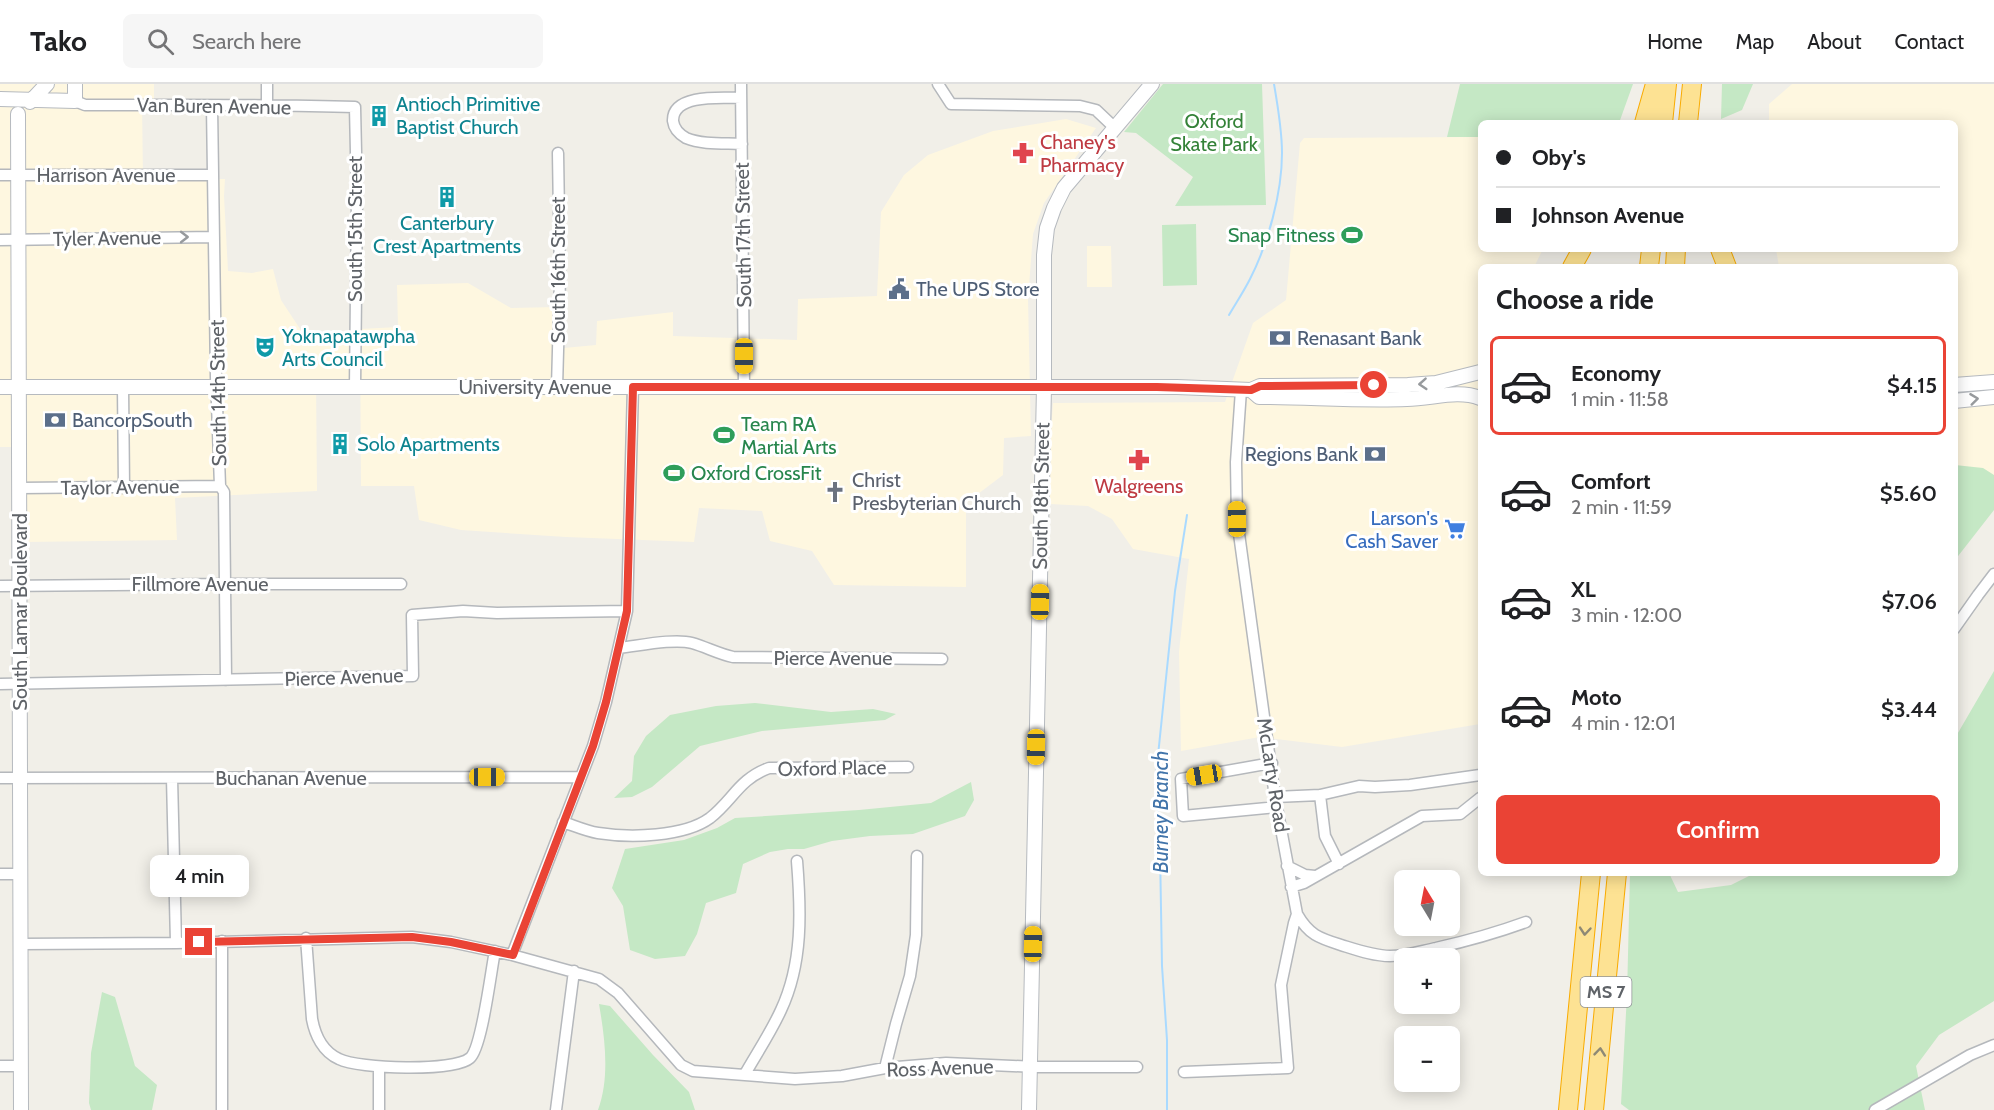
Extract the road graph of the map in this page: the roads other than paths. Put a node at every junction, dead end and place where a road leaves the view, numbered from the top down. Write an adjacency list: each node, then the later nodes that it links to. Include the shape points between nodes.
1 (47, 84): 12 (street)
2 (75, 84): 13 (street)
3 (267, 84): 14 (street)
4 (741, 84): 10 (street, South 17th Street)
5 (938, 84): 22 (street, via 951,104 1080,106 1096,110)
6 (1152, 84): 22 (street, South 18th Street)
7 (1655, 84): 18 (highway)
8 (1666, 84): 19 (highway)
9 (1694, 84): 20 (highway); 21 (highway)
10 (741, 98): 23 (street, South 17th Street); 23 (street, via 695,99 678,107 673,124 687,138)
11 (0, 99): 12 (street); 17 (street)
12 (33, 99): 13 (street); 17 (street)
13 (75, 100): 15 (street, Van Buren Avenue, via 85,105)
14 (267, 104): 15 (street, Van Buren Avenue); 16 (street, Van Buren Avenue)
15 (212, 106): 27 (street, South 14th Street)
16 (354, 107): 38 (street, South 15th Street)
17 (18, 114): 26 (street, South Lamar Boulevard)
18 (1645, 120)
19 (1663, 120)
20 (1688, 120)
21 (1697, 120)
22 (1115, 128): 42 (street, South 18th Street, via 1064,188 1047,228)
23 (742, 144): 41 (street, South 17th Street)
24 (558, 153): 39 (street, South 16th Street)
25 (0, 175): 26 (street, Harrison Avenue)
26 (19, 175): 27 (street, Harrison Avenue); 30 (street, South Lamar Boulevard)
27 (212, 175): 28 (street, South 14th Street)
28 (214, 237): 30 (street, Tyler Avenue, one-way to 28); 37 (street, South 14th Street)
29 (0, 240): 30 (street, Tyler Avenue)
30 (19, 240): 35 (street, South Lamar Boulevard)
31 (1478, 372): 43 (street, University Avenue, one-way to 43, via 1436,383 1260,386)
32 (1994, 382): 33 (street)
33 (1958, 385)
34 (0, 387): 35 (street, University Avenue)
35 (20, 387): 36 (street, University Avenue); 48 (street, South Lamar Boulevard)
36 (123, 387): 37 (street, University Avenue); 49 (street)
37 (217, 387): 38 (street, University Avenue); 47 (street, South 14th Street)
38 (355, 387): 39 (street, University Avenue)
39 (557, 387): 40 (street, University Avenue)
40 (633, 387): 41 (street, University Avenue); 55 (street)
41 (744, 387): 42 (street, University Avenue)
42 (1044, 387): 43 (street, University Avenue); 95 (street, South 18th Street)
43 (1246, 390): 45 (street, University Avenue, via 1259,397 1326,400 1407,399 1460,393); 62 (street, McLarty Road, via 1236,462 1237,519)
44 (1994, 396): 46 (street, one-way to 44)
45 (1478, 397)
46 (1958, 400)
47 (220, 486): 49 (street, Taylor Avenue); 51 (street, South 14th Street, via 224,492)
48 (20, 488): 49 (street, Taylor Avenue); 54 (street, South Lamar Boulevard)
49 (124, 488)
50 (1994, 574): 56 (street)
51 (226, 584): 52 (street, Fillmore Avenue); 54 (street, Fillmore Avenue); 59 (street, South 14th Street)
52 (401, 584)
53 (0, 586): 54 (street, Fillmore Avenue)
54 (20, 586): 60 (street, South Lamar Boulevard)
55 (627, 611): 57 (street); 59 (street, Pierce Avenue, via 463,611 412,615 413,676)
56 (1958, 624)
57 (619, 648): 58 (street, Pierce Avenue, via 690,642 733,657); 65 (street)
58 (942, 659)
59 (226, 680): 60 (street, Pierce Avenue)
60 (20, 683): 61 (street, Pierce Avenue); 67 (street, South Lamar Boulevard)
61 (0, 684)
62 (1272, 763): 71 (street, McLarty Road); 71 (street, via 1181,779 1183,816)
63 (908, 767): 72 (street, Oxford Place, via 769,768 745,781 709,818 681,831 624,836 597,833)
64 (1478, 775): 69 (street, via 1410,785 1359,786)
65 (581, 777): 68 (street, Buchanan Avenue); 72 (street)
66 (0, 778): 67 (street, Buchanan Avenue)
67 (20, 778): 68 (street, Buchanan Avenue); 78 (street, South Lamar Boulevard)
68 (172, 778): 87 (street)
69 (1320, 795): 71 (street); 75 (street, via 1325,836)
70 (1478, 800): 75 (street, via 1455,815 1422,816)
71 (1276, 802): 76 (street, McLarty Road)
72 (563, 822): 90 (street)
73 (917, 856): 98 (street, via 916,935 910,976)
74 (797, 861): 100 (street, via 800,938 791,978 782,1009)
75 (1339, 864): 79 (street)
76 (1287, 866): 79 (street); 82 (street, McLarty Road)
77 (0, 874): 78 (street)
78 (21, 874): 88 (street, South Lamar Boulevard)
79 (1315, 876): 82 (street)
80 (1590, 876): 106 (highway, MS 7, one-way to 106)
81 (1617, 876): 107 (highway, MS 7, one-way to 81)
82 (1291, 887): 83 (street, McLarty Road)
83 (1297, 914): 84 (street, McLarty Road, via 1312,934 1389,956 1483,937); 99 (street, via 1281,985 1288,1068)
84 (1526, 922)
85 (306, 938): 86 (street, Ross Avenue); 89 (street, Ross Avenue, via 412,937); 97 (street, via 312,1019 324,1048 339,1059)
86 (222, 941): 87 (street, Ross Avenue); 102 (street)
87 (176, 943): 88 (street, Ross Avenue)
88 (21, 944): 94 (street, South Lamar Boulevard)
89 (495, 951): 90 (street, Ross Avenue); 97 (street, via 476,1050 471,1058 450,1065)
90 (513, 955): 91 (street, Ross Avenue)
91 (574, 970): 100 (street, Ross Avenue, via 599,979 618,993 681,1065 693,1071); 104 (street)
92 (1994, 1045): 108 (street)
93 (0, 1066): 94 (street)
94 (21, 1066): 101 (street, South Lamar Boulevard)
95 (1030, 1067): 96 (street, Ross Avenue); 98 (street, Ross Avenue, via 946,1064); 105 (street, South 18th Street)
96 (1137, 1067)
97 (379, 1068): 103 (street)
98 (885, 1068): 100 (street, Ross Avenue, via 795,1079)
99 (1184, 1072)
100 (745, 1074)
101 (21, 1110)
102 (222, 1110)
103 (379, 1110)
104 (556, 1110)
105 (1029, 1110)
106 (1568, 1110)
107 (1594, 1110)
108 (1875, 1110)

